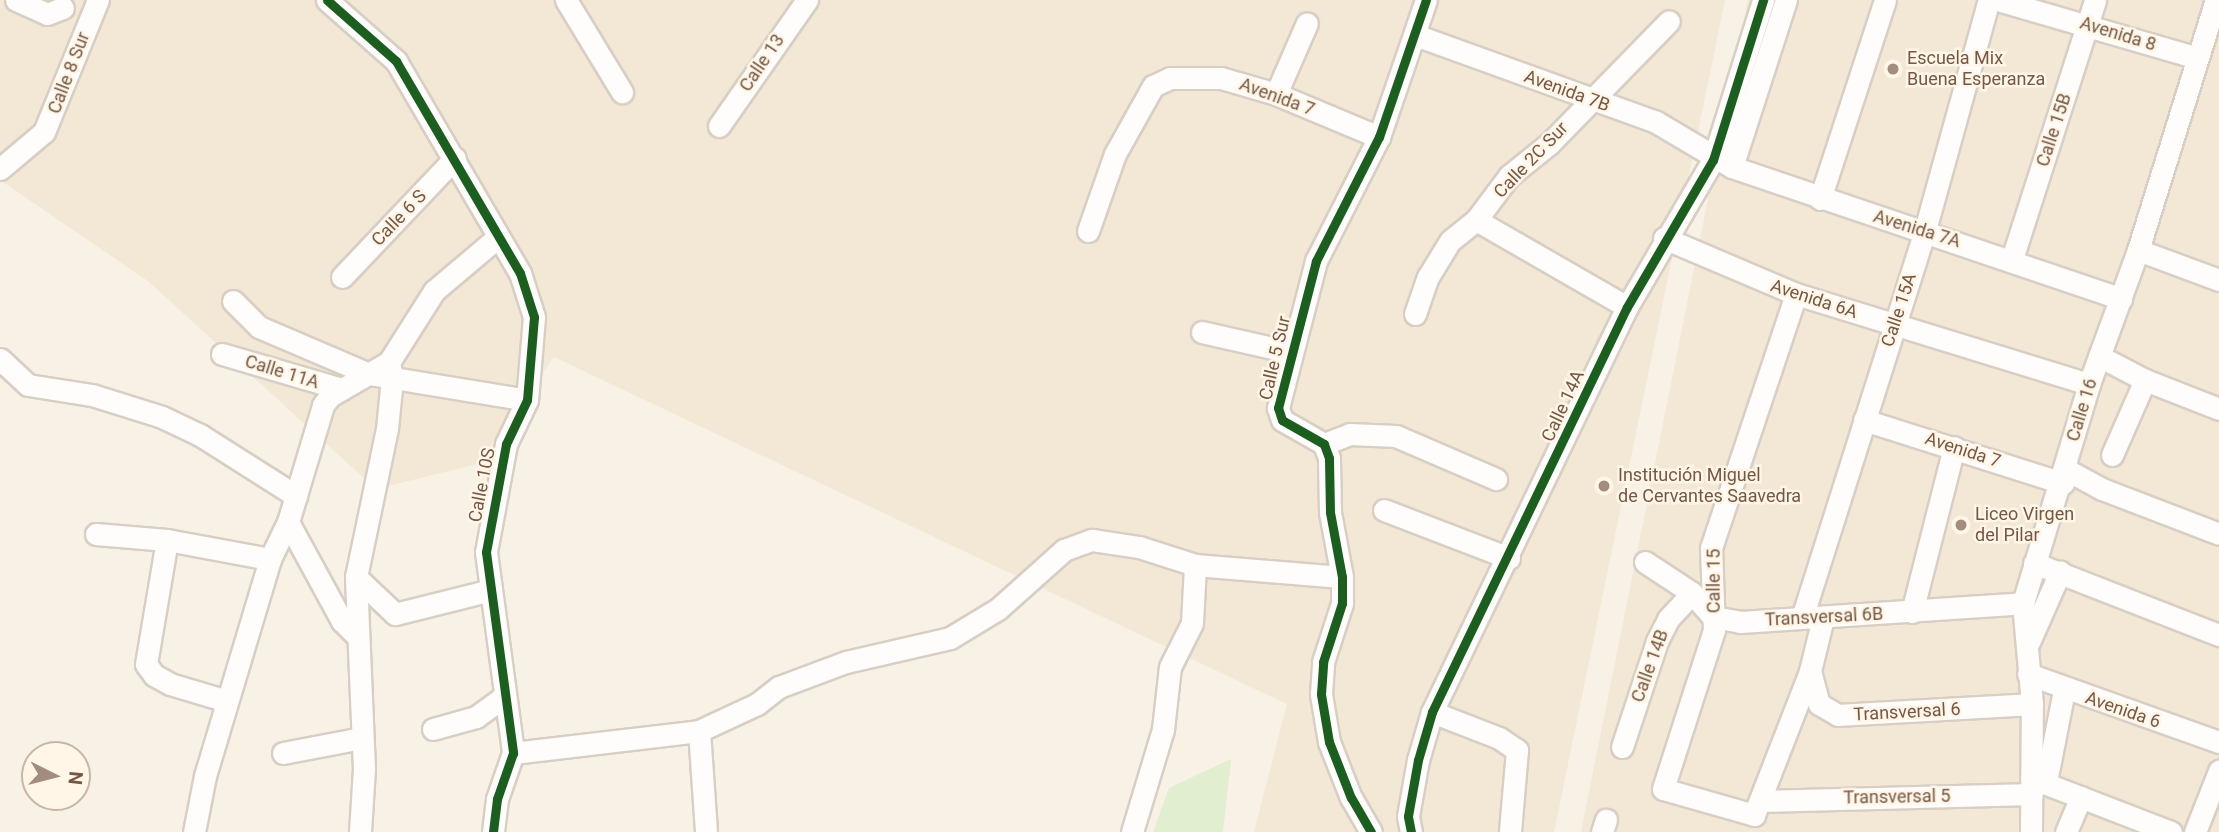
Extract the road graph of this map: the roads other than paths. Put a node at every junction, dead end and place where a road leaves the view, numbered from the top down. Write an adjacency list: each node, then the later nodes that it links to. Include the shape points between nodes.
1 (16, 0): 13 (street, via 51,15)
2 (327, 0): 25 (street, Calle 10S, via 396,61)
3 (566, 0): 20 (street)
4 (807, 0): 23 (street, Calle 13)
5 (1426, 0): 18 (street, Calle 5 Sur)
6 (1763, 0): 26 (street, Calle 14A)
7 (1786, 0): 26 (street, Calle 14A)
8 (1885, 0): 28 (street)
9 (1989, 0): 30 (street, Calle 15A)
10 (1998, 0): 17 (street, Avenida 8)
11 (2095, 0): 17 (street, Calle 15B)
12 (2216, 0): 19 (street, Calle 16)
13 (57, 4): 14 (street)
14 (95, 6): 27 (street, Calle 8 Sur, via 44,132)
15 (1669, 21): 22 (street, Calle 2C Sur)
16 (1307, 23): 21 (street)
17 (2087, 24): 19 (street, Avenida 8); 35 (street, Calle 15B)
18 (1415, 35): 22 (street, Avenida 7B); 24 (street, Calle 5 Sur)
19 (2197, 58): 34 (street, Calle 16)
20 (622, 92)
21 (1276, 94): 24 (street, Avenida 7); 31 (street, Avenida 7, via 1221,78 1170,78 1153,86 1115,154)
22 (1588, 99): 26 (street, Avenida 7B, via 1656,122); 29 (street, Calle 2C Sur, via 1550,143 1509,176)
23 (719, 127)
24 (1379, 137): 45 (street, Calle 5 Sur, via 1317,261)
25 (455, 158): 32 (street, Calle 10S); 36 (street, Calle 6 S)
26 (1723, 163): 28 (street, Avenida 7A); 33 (street, Calle 14A)
27 (0, 169)
28 (1820, 199): 30 (street, Avenida 7A)
29 (1476, 220): 41 (street); 42 (street, Calle 2C Sur, via 1450,241 1428,276)
30 (1925, 230): 35 (street, Avenida 7A); 43 (street, Calle 15A)
31 (1088, 231)
32 (498, 237): 49 (street, via 434,291); 54 (street, Calle 10S, via 520,273 534,317)
33 (1664, 238): 38 (street, Avenida 6A); 41 (street, Calle 14A)
34 (2138, 250): 37 (street); 39 (street, Calle 16)
35 (2012, 259): 39 (street, Avenida 7A)
36 (342, 277)
37 (2219, 280)
38 (1796, 294): 43 (street, Avenida 6A); 80 (street, Calle 15, via 1711,548)
39 (2120, 299): 47 (street, Calle 16)
40 (233, 301): 50 (street, via 259,327)
41 (1627, 307): 69 (street, Calle 14A)
42 (1415, 314)
43 (1894, 325): 52 (street, Avenida 6A); 56 (street, Calle 15A)
44 (1202, 331): 45 (street)
45 (1290, 352): 57 (street, Calle 5 Sur, via 1279,415)
46 (222, 354): 53 (street, Calle 11A)
47 (2099, 356): 51 (street); 52 (street, Calle 16)
48 (0, 359): 62 (street, via 33,387 92,395 162,417 200,435)
49 (390, 370): 50 (street); 54 (street); 74 (street, via 387,429)
50 (369, 374): 53 (street)
51 (2145, 380): 55 (street); 59 (street)
52 (2089, 384): 60 (street, Calle 16)
53 (342, 389): 62 (street, via 323,405)
54 (527, 400): 76 (street, Calle 10S, via 506,444 494,497 486,552)
55 (2219, 409)
56 (1864, 420): 58 (street, Avenida 7); 81 (street, Calle 15A)
57 (1324, 444): 61 (street, via 1350,434 1396,436); 75 (street)
58 (1954, 447): 60 (street, Avenida 7); 79 (street)
59 (2112, 455)
60 (2069, 477): 66 (street, Avenida 7); 68 (street, Calle 16)
61 (1496, 479)
62 (296, 496): 64 (street)
63 (1384, 510): 69 (street)
64 (288, 522): 70 (street); 82 (street, via 331,603)
65 (96, 534): 67 (street)
66 (2219, 534)
67 (167, 540): 70 (street); 89 (street, via 146,664 170,684)
68 (2036, 556): 73 (street); 78 (street, Calle 16)
69 (1509, 558): 91 (street, Calle 14A)
70 (270, 559): 89 (street)
71 (1645, 562): 77 (street)
72 (1195, 565): 75 (street); 93 (street, via 1139,547 1092,540 1064,550 998,609 950,638 846,662 779,687 757,704); 107 (street, via 1192,623 1170,667 1163,729)
73 (2060, 572): 83 (street); 84 (street)
74 (356, 577): 76 (street, via 395,614); 82 (street)
75 (1342, 577): 108 (street, via 1342,603 1323,662 1321,694 1329,742 1351,798)
76 (491, 590): 88 (street, Calle 10S)
77 (1692, 593): 80 (street); 96 (street, Calle 14B, via 1668,619 1657,641)
78 (2023, 603): 79 (street, Transversal 6B); 84 (street, Calle 16)
79 (1913, 612): 81 (street, Transversal 6B)
80 (1713, 617): 81 (street, Transversal 6B, via 1740,622); 102 (street, Calle 15, via 1712,644 1663,789)
81 (1812, 618): 85 (street, Calle 15A)
82 (356, 635): 94 (street)
83 (2219, 635)
84 (2028, 644): 86 (street, Calle 16)
85 (1810, 671): 90 (street, Transversal 6, via 1819,704 1838,715); 102 (street, Calle 15A)
86 (2028, 674): 87 (street, Avenida 6); 90 (street, Calle 16)
87 (2064, 690): 95 (street, Avenida 6); 100 (street)
88 (504, 697): 92 (street, via 476,717); 98 (street, Calle 10S)
89 (227, 701): 104 (street)
90 (2032, 704): 100 (street, Calle 16)
91 (1432, 712): 109 (street, Calle 14A, via 1408,816); 110 (street, via 1513,745 1517,757)
92 (433, 729)
93 (699, 731): 98 (street); 106 (street)
94 (362, 738): 97 (street); 105 (street)
95 (2219, 742)
96 (1622, 747)
97 (283, 753)
98 (513, 753): 103 (street, Calle 10S)
99 (2219, 771): 114 (street)
100 (2036, 784): 101 (street); 102 (street, Transversal 5); 111 (street, Calle 16)
101 (2081, 797): 112 (street); 113 (street)
102 (1758, 808)
103 (488, 831)
104 (194, 832)
105 (360, 832)
106 (706, 832)
107 (1132, 832)
108 (1371, 832)
109 (1411, 832)
110 (1510, 832)
111 (2031, 832)
112 (2066, 832)
113 (2171, 832)
114 (2195, 832)

